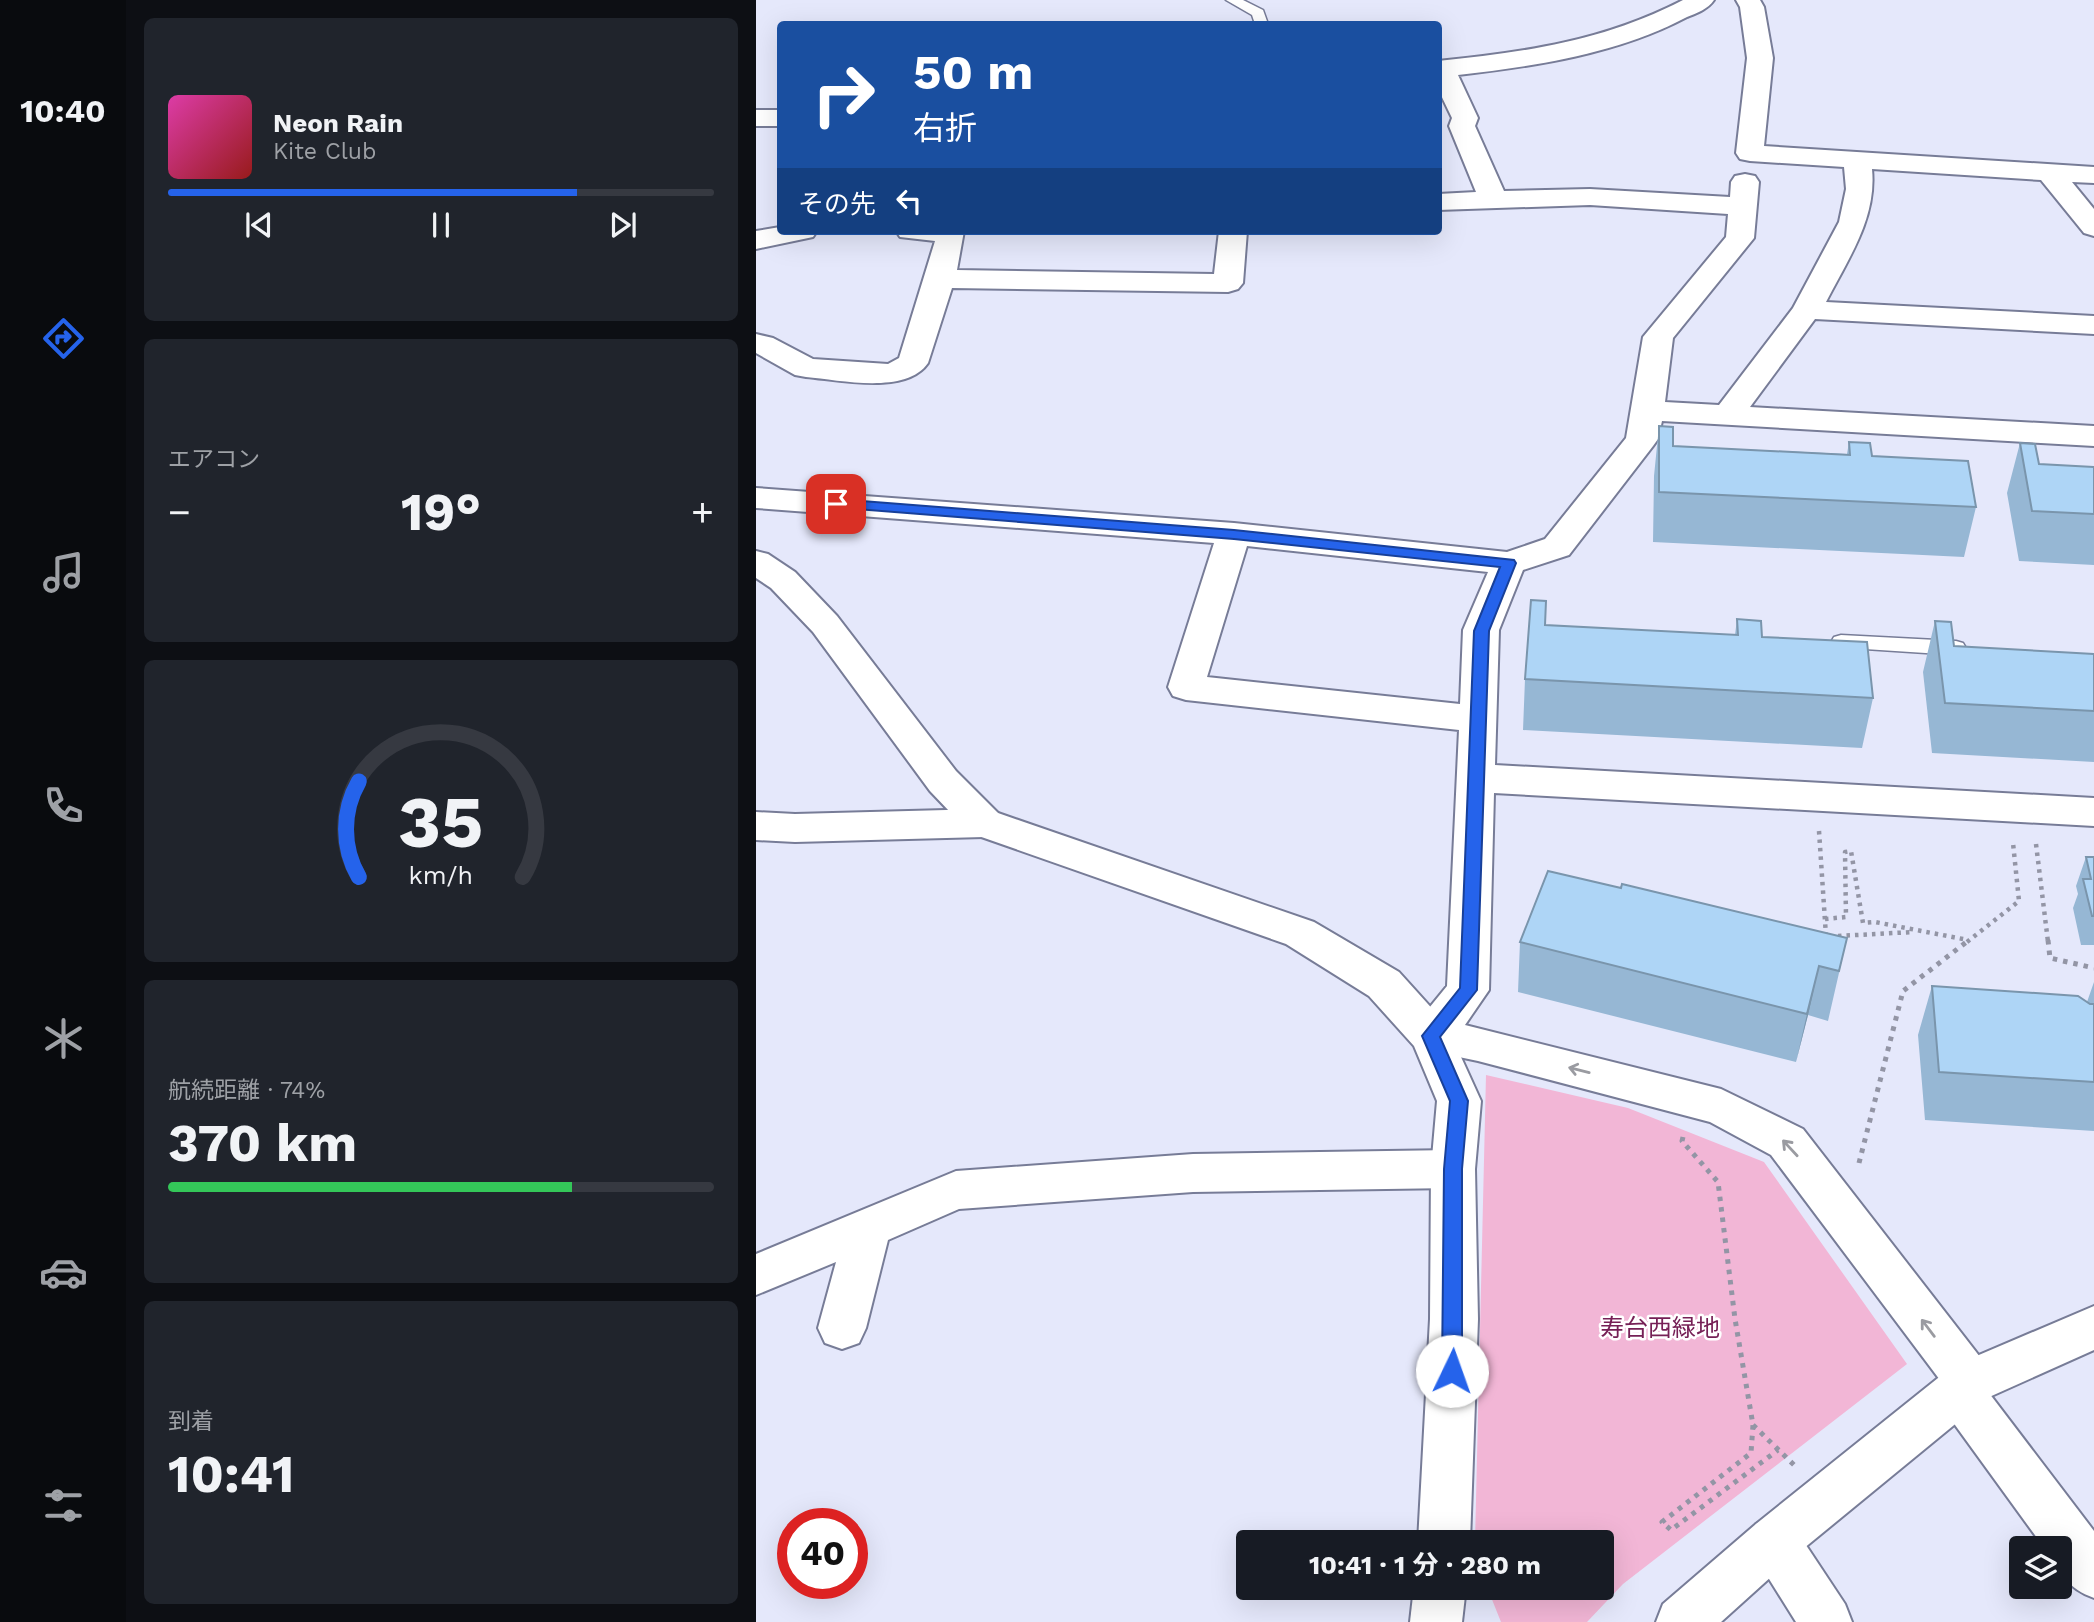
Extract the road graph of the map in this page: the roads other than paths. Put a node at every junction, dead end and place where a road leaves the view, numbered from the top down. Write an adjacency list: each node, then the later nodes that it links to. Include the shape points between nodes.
1 (1233, 0): 4 (lane, via 1258,13)
2 (1702, 0): 5 (street, via 1624,36 1547,54)
3 (1748, 0): 9 (street, via 1760,58)
4 (1260, 21)
5 (1442, 69)
6 (1442, 73): 13 (street, via 1465,118 1462,126)
7 (756, 118): 8 (street)
8 (777, 118)
9 (1750, 153): 10 (street); 15 (street)
10 (1857, 159): 11 (street); 22 (street, via 1860,189 1853,222)
11 (2049, 172): 12 (street); 16 (street)
12 (2094, 175)
13 (1493, 199): 14 (street); 15 (street, via 1590,197)
14 (1442, 202)
15 (1742, 206): 25 (street, via 1740,238 1658,337)
16 (2094, 227)
17 (782, 235): 20 (street)
18 (951, 235): 21 (street)
19 (1234, 235): 21 (street, via 1228,283)
20 (756, 240)
21 (940, 279): 24 (street, via 913,363 893,374 806,368)
22 (1807, 310): 23 (street); 26 (street)
23 (2094, 325)
24 (756, 343)
25 (1648, 411): 26 (street); 31 (street, via 1642,439 1556,547)
26 (1727, 416): 27 (street)
27 (2094, 436)
28 (756, 498): 29 (street)
29 (1234, 534): 31 (street); 34 (street, via 1186,687)
30 (756, 562): 37 (street, via 783,580 825,624 943,781)
31 (1509, 563): 34 (street, via 1481,631)
32 (1816, 641): 33 (lane)
33 (1969, 649)
34 (1476, 719): 35 (street)
35 (1474, 778): 36 (street); 39 (street, via 1468,990)
36 (2094, 811)
37 (984, 823): 38 (street); 39 (street, via 1300,933 1384,984)
38 (756, 826)
39 (1431, 1036): 40 (street, via 1459,1101); 45 (street, one-way to 39, via 1787,1142 1721,1107)
40 (1453, 1169): 41 (street, via 1193,1173 956,1190); 46 (street, via 1454,1319)
41 (868, 1227): 42 (street); 44 (street)
42 (756, 1275)
43 (2094, 1327): 45 (street)
44 (842, 1328)
45 (1965, 1386): 47 (street); 48 (street)
46 (1445, 1530)
47 (1774, 1541): 49 (street); 50 (street)
48 (2094, 1573)
49 (1682, 1622)
50 (1826, 1622)

